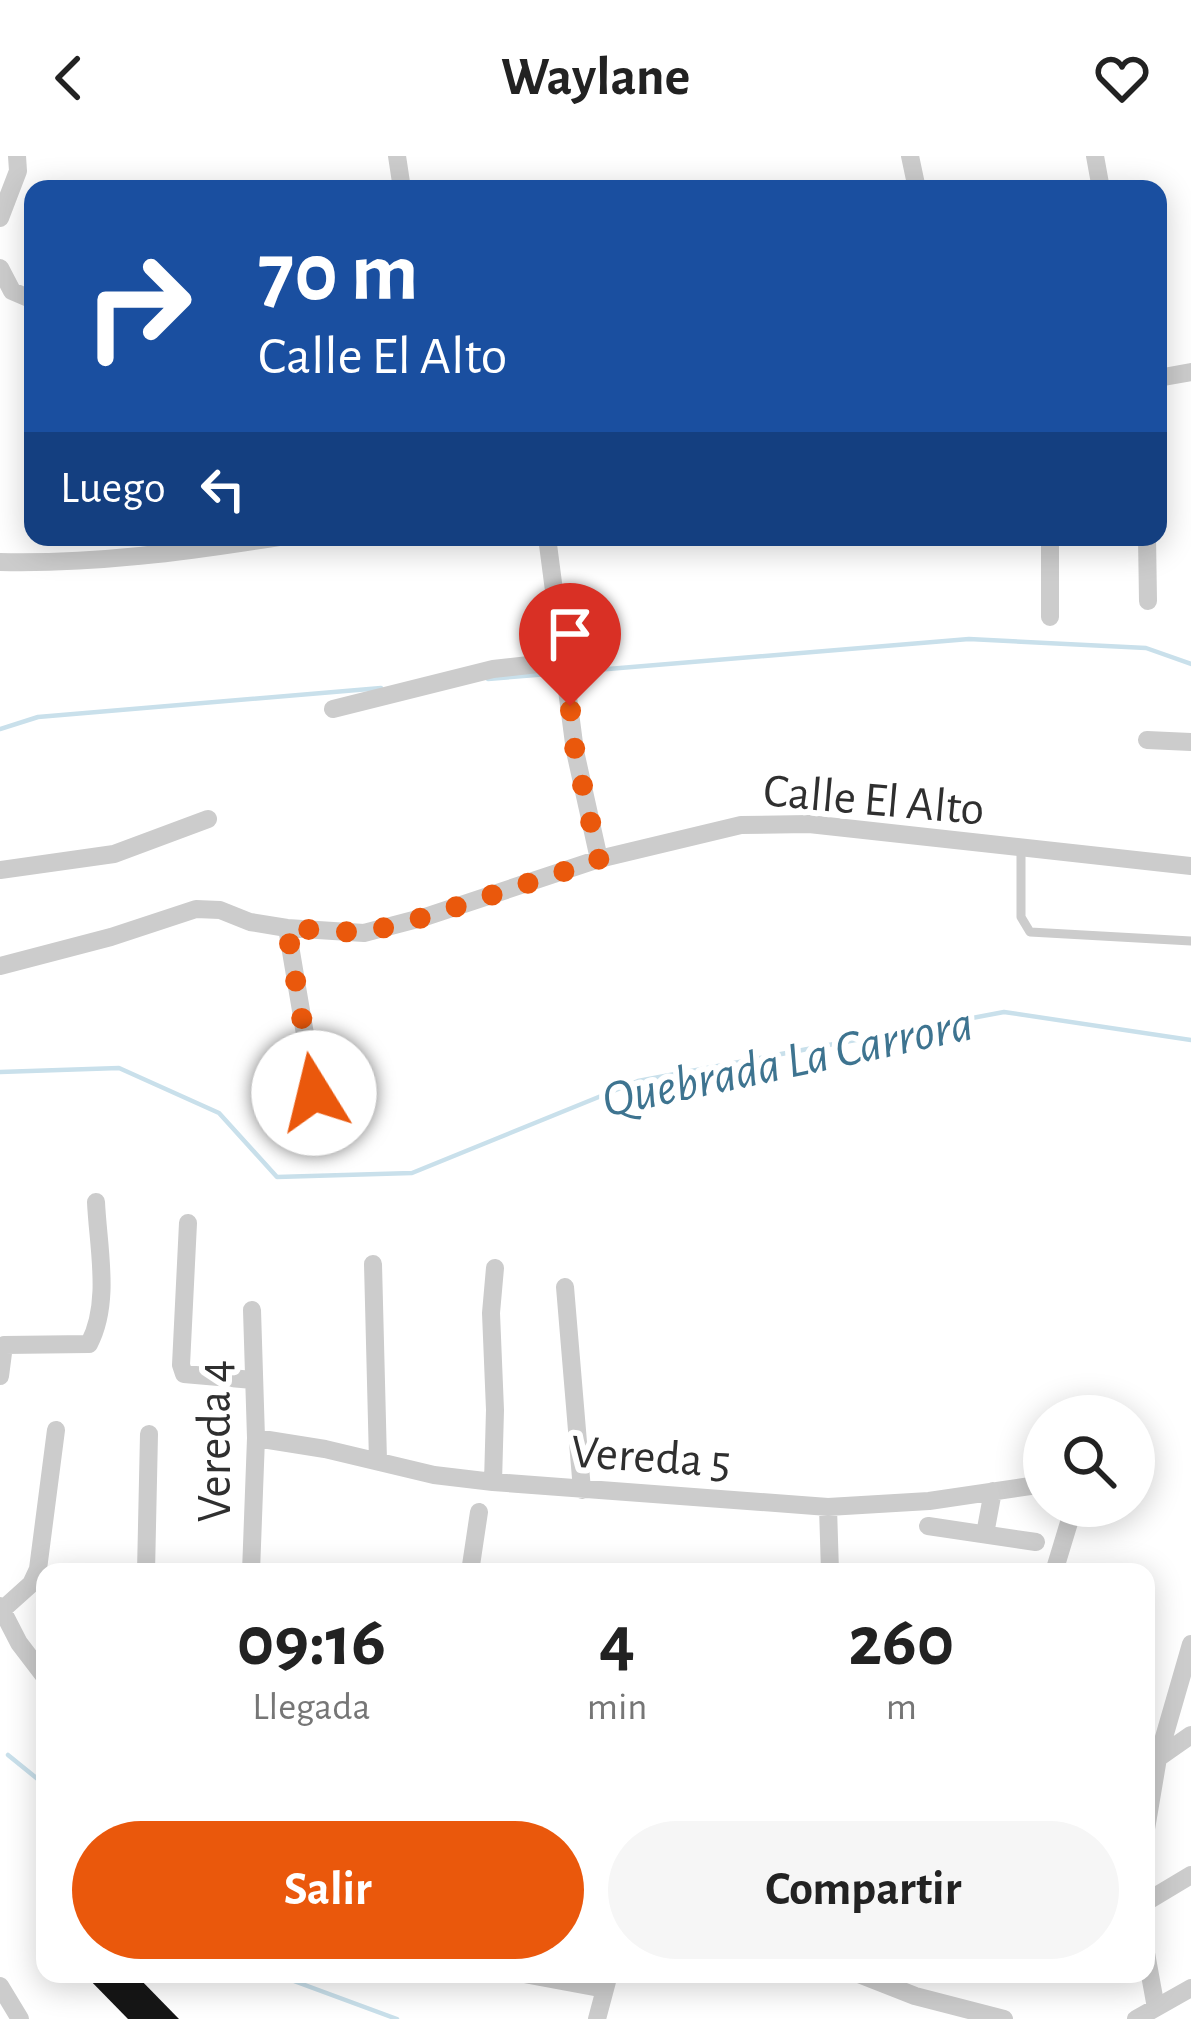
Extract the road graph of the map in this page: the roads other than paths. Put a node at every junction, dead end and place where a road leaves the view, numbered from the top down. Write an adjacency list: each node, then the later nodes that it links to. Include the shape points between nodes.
1 (17, 156): 2 (street)
2 (0, 218)
3 (0, 268): 4 (street)
4 (24, 296)
5 (155, 546): 10 (street)
6 (223, 546): 10 (street)
7 (548, 546): 14 (street)
8 (1050, 546): 13 (street)
9 (1147, 546): 12 (street)
10 (160, 556): 11 (street)
11 (0, 562)
12 (1148, 601)
13 (1050, 617)
14 (565, 661): 15 (street, via 493,669); 20 (street)
15 (333, 709)
16 (1148, 740): 17 (street)
17 (1191, 742)
18 (208, 819): 22 (street, via 114,854)
19 (1021, 850): 20 (street, Calle El Alto, via 776,823); 21 (street, Calle El Alto); 24 (lane, via 1022,917 1030,932)
20 (599, 860): 23 (street, Calle El Alto, via 364,933)
21 (1191, 866)
22 (0, 870)
23 (287, 928): 25 (street, Calle El Alto, via 196,909); 26 (street)
24 (1191, 941)
25 (0, 966)
26 (314, 1093)
27 (96, 1202): 33 (street, via 101,1300 89,1344 4,1346)
28 (188, 1223): 34 (street, via 184,1374)
29 (373, 1264): 38 (street)
30 (495, 1268): 39 (street)
31 (565, 1287): 41 (street)
32 (252, 1310): 34 (street, Vereda 4)
33 (0, 1376)
34 (253, 1380): 37 (street, Vereda 4)
35 (56, 1430): 49 (street)
36 (149, 1434): 50 (street)
37 (256, 1438): 38 (street, Vereda 5); 51 (street, Vereda 4)
38 (378, 1461): 39 (street, Vereda 5)
39 (493, 1482): 41 (street, Vereda 5)
40 (1023, 1487): 42 (street, Vereda 5)
41 (582, 1490): 43 (street, Vereda 5)
42 (993, 1491): 43 (street, Vereda 5); 47 (street)
43 (828, 1508): 53 (street)
44 (478, 1512): 52 (street)
45 (928, 1526): 47 (street)
46 (1068, 1527): 54 (street)
47 (986, 1534): 48 (street)
48 (1036, 1542)
49 (39, 1563)
50 (146, 1563)
51 (250, 1563)
52 (471, 1563)
53 (830, 1563)
54 (1057, 1563)
55 (36, 1573): 56 (street)
56 (1, 1608): 58 (street)
57 (1191, 1644): 60 (street)
58 (36, 1665)
59 (1191, 1735): 60 (street)
60 (1158, 1758): 61 (street)
61 (1155, 1776)
62 (1191, 1876): 63 (street)
63 (1155, 1897)
64 (607, 1983): 71 (street)
65 (882, 1983): 72 (street)
66 (1151, 1983): 69 (street)
67 (0, 1986): 70 (street)
68 (1190, 1991): 69 (street)
69 (1156, 2008): 73 (street)
70 (20, 2019)
71 (597, 2019)
72 (1004, 2019)
73 (1136, 2019)

